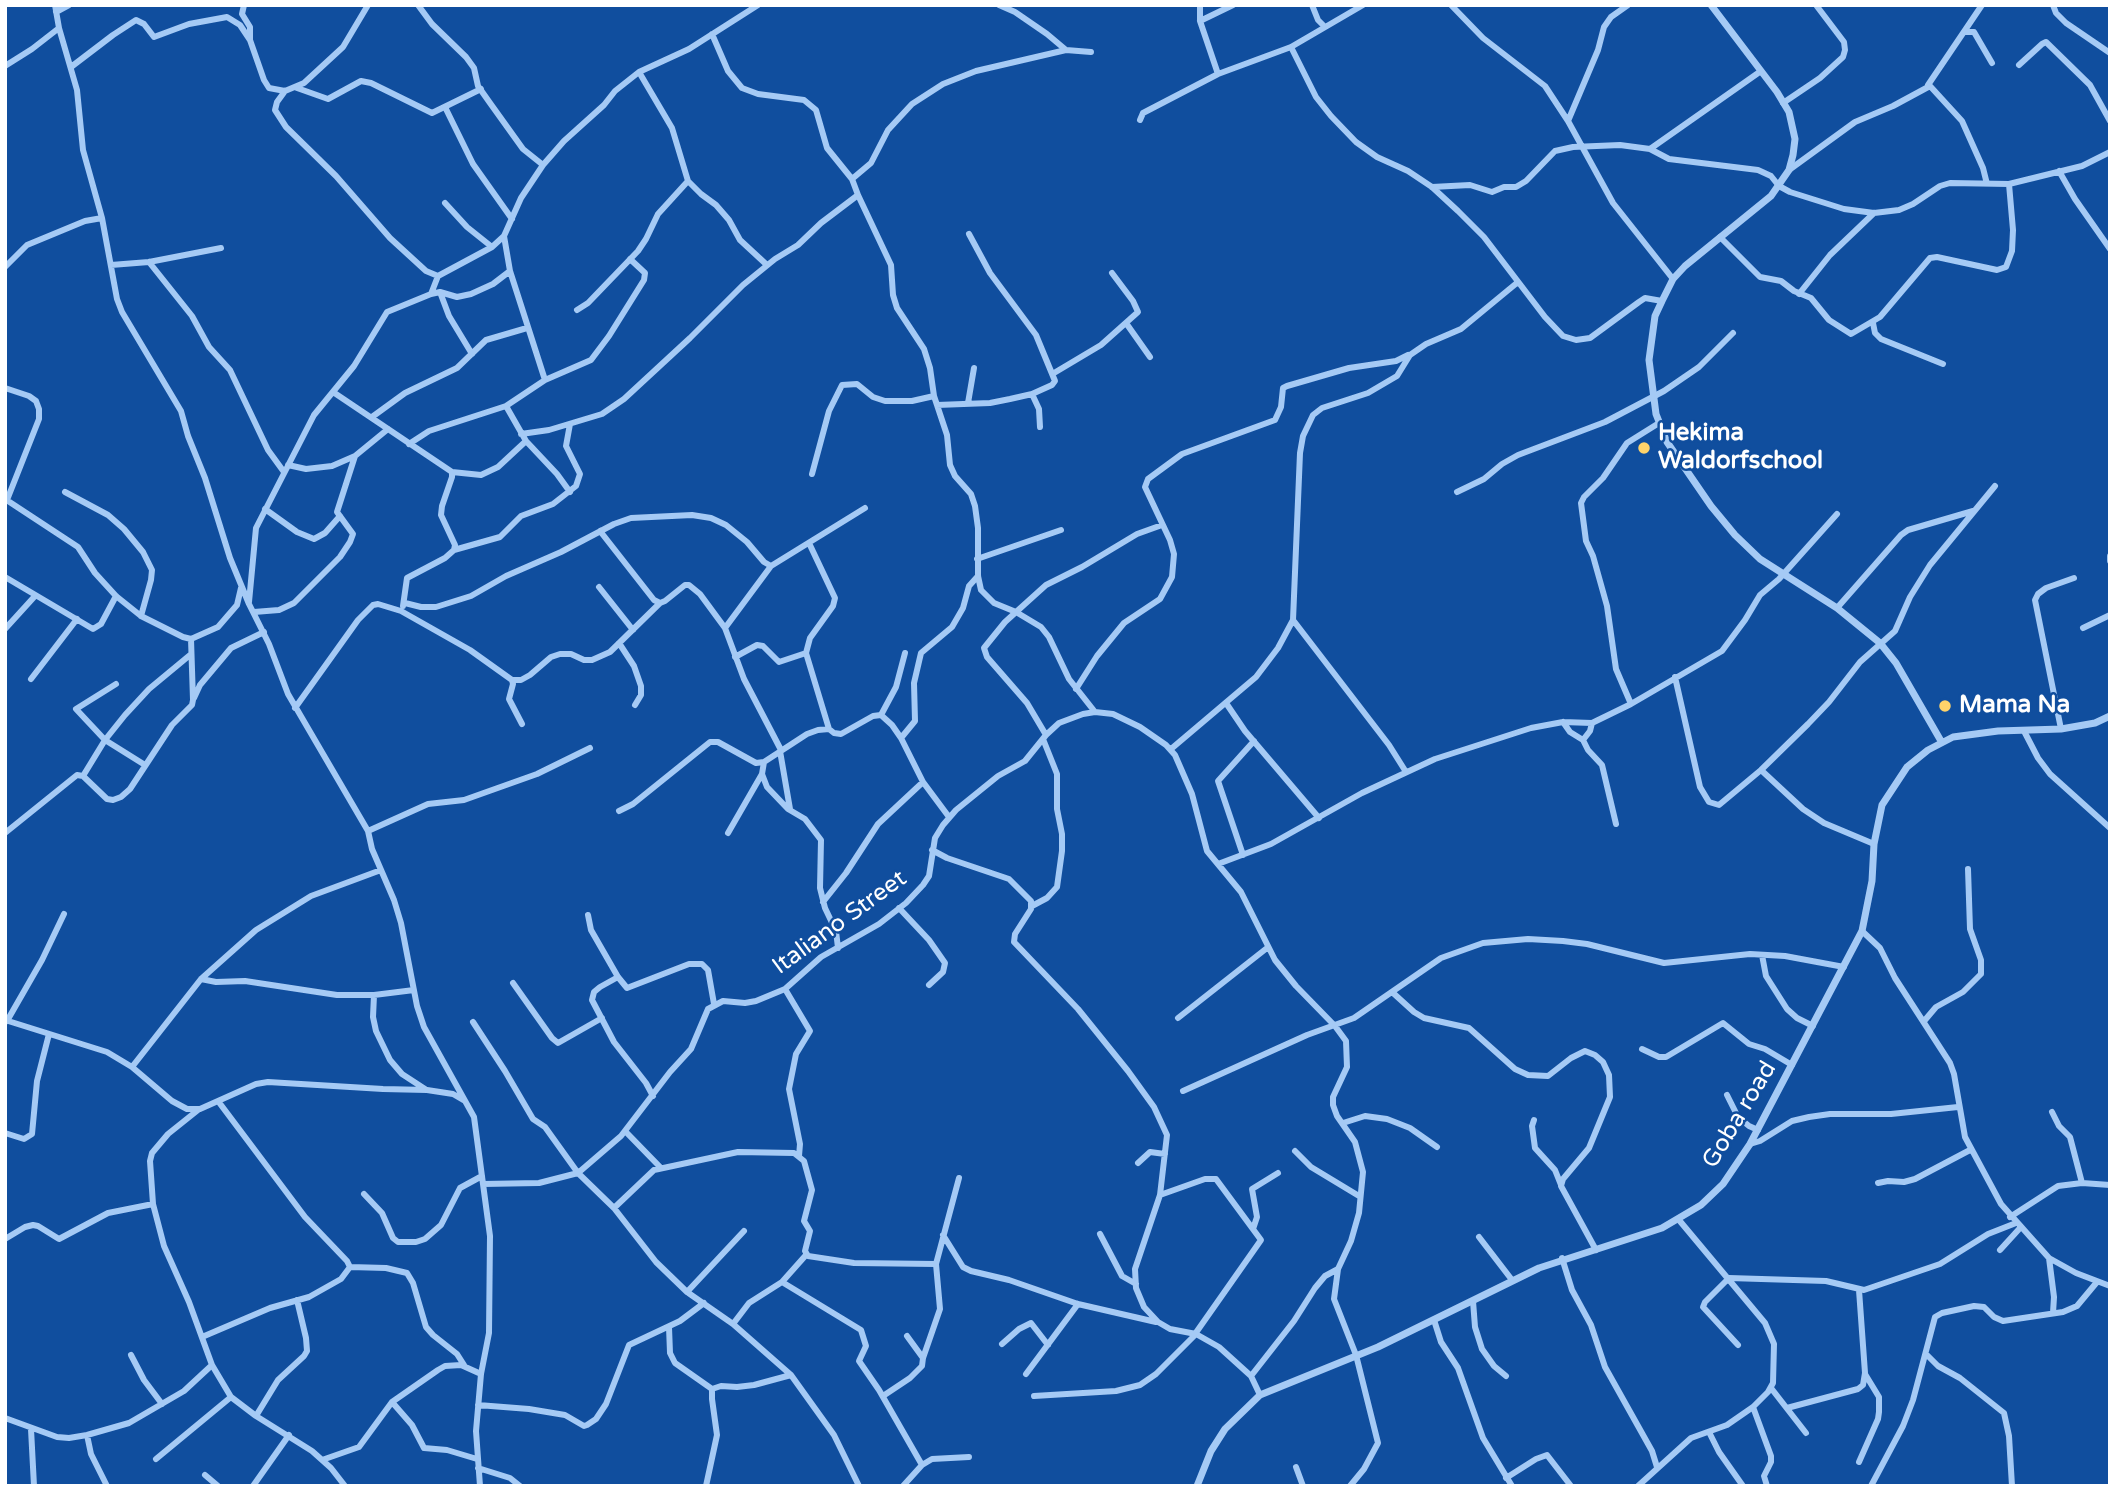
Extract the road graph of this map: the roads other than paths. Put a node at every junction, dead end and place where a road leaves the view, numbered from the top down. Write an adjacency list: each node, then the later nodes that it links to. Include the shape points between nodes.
1 (69, 5): 17 (street)
2 (244, 5): 23 (street)
3 (368, 5): 36 (street, via 343,47)
4 (418, 5): 37 (street, via 466,57)
5 (758, 5): 22 (street)
6 (999, 5): 25 (street, via 1037,26)
7 (1200, 5): 18 (street)
8 (1233, 5): 18 (street)
9 (1312, 5): 19 (street)
10 (1363, 5): 19 (street)
11 (1451, 5): 42 (street, via 1545,86)
12 (1628, 5): 42 (street, via 1604,27)
13 (1711, 5): 32 (street)
14 (1816, 5): 39 (street, via 1843,42 1843,57)
15 (1982, 5): 21 (street)
16 (2053, 5): 27 (street, via 2066,23)
17 (56, 9): 20 (street)
18 (1200, 21): 34 (street)
19 (1325, 27): 24 (street)
20 (59, 28): 29 (street); 31 (street)
21 (1962, 33): 28 (street, via 1974,32); 35 (street)
22 (712, 34): 33 (street); 50 (street, via 728,71 742,88 813,105 827,148)
23 (250, 40): 31 (street, via 240,25 227,17 154,37 136,20); 38 (street, via 264,80 273,90)
24 (1292, 47): 34 (street); 55 (street, via 1316,97 1356,142)
25 (1066, 50): 26 (street); 50 (street, via 976,71 943,84 912,104 888,130 871,163)
26 (1091, 52)
27 (2110, 53)
28 (1992, 63)
29 (5, 65)
30 (2019, 65): 43 (street, via 2046,42 2093,89)
31 (71, 66): 59 (street, via 83,149)
32 (1761, 71): 39 (street); 45 (street)
33 (639, 72): 47 (street); 51 (street, via 672,128)
34 (1218, 74): 41 (street, via 1143,113)
35 (1928, 85): 48 (street, via 1855,122); 52 (street, via 1962,121)
36 (297, 88): 38 (street); 40 (street, via 328,99 361,81 429,113)
37 (481, 89): 40 (street); 47 (street, via 523,149)
38 (285, 91): 74 (street, via 277,102 276,115 390,238 426,271)
39 (1783, 103): 48 (street, via 1795,139)
40 (445, 107): 60 (street, via 473,164)
41 (1140, 120)
42 (1568, 121): 44 (street)
43 (2110, 121)
44 (1583, 148): 45 (street, via 1620,145); 55 (street, via 1555,151 1521,186 1492,192 1470,185); 75 (street, via 1613,203)
45 (1650, 149): 54 (street, via 1669,159 1758,170)
46 (2110, 152): 49 (street)
47 (543, 165): 60 (street)
48 (1790, 170): 54 (street)
49 (2059, 171): 53 (street); 66 (street)
50 (852, 179): 56 (street)
51 (688, 181): 67 (street, via 658,214); 70 (street, via 716,205 740,240)
52 (1987, 184): 53 (street); 58 (street, via 1950,183 1899,210)
53 (2009, 184): 83 (street, via 2013,230 2006,267 1997,270 1930,258)
54 (1779, 186): 58 (street, via 1844,209); 63 (street)
55 (1432, 187): 76 (street, via 1484,237)
56 (858, 195): 70 (street); 96 (street, via 891,265 897,307 924,349)
57 (445, 203): 64 (street)
58 (1874, 213): 79 (street)
59 (102, 218): 69 (street); 71 (street, via 27,246)
60 (512, 219): 62 (street)
61 (969, 234): 91 (street, via 990,272 1036,335)
62 (504, 236): 64 (street); 72 (street)
63 (1720, 237): 75 (street); 79 (street, via 1760,277 1781,281)
64 (492, 247): 74 (street)
65 (221, 248): 68 (street)
66 (2110, 249)
67 (630, 259): 81 (street); 92 (street, via 646,276 609,336 587,363)
68 (149, 262): 69 (street); 110 (street, via 230,370)
69 (111, 265): 134 (street, via 122,312 181,411)
70 (767, 265): 103 (street, via 624,399 602,414)
71 (5, 267)
72 (510, 271): 77 (street, via 471,294 457,297); 84 (street)
73 (1112, 273): 82 (street, via 1138,308)
74 (438, 276): 78 (street)
75 (1673, 279): 80 (street)
76 (1518, 282): 80 (street, via 1570,340 1590,338 1645,298); 87 (street, via 1461,329)
77 (440, 292): 78 (street); 86 (street)
78 (431, 293): 94 (street, via 387,312)
79 (1798, 293): 83 (street, via 1811,298 1848,334)
80 (1662, 301): 97 (street, via 1655,316 1649,360)
81 (577, 310)
82 (1126, 323): 88 (street); 91 (street, via 1101,345)
83 (1873, 323): 89 (street, via 1881,339)
84 (527, 328): 86 (street, via 486,340); 92 (street)
85 (1733, 333): 97 (street, via 1699,367)
86 (472, 354): 101 (street, via 457,369 405,393)
87 (1410, 355): 123 (street, via 1286,386 1275,420 1169,462 1145,483); 148 (street, via 1397,376 1368,393 1316,411 1308,421 1300,453)
88 (1150, 357)
89 (1943, 364)
90 (974, 368): 98 (street)
91 (1054, 373): 95 (street, via 1053,384)
92 (545, 380): 100 (street)
93 (5, 388): 117 (street, via 29,396 39,409)
94 (333, 392): 101 (street); 109 (street, via 314,415)
95 (1032, 394): 98 (street); 104 (street)
96 (934, 396): 99 (street); 112 (street, via 885,401 855,383 842,385 829,411)
97 (1652, 397): 102 (street); 116 (street, via 1575,435 1518,455)
98 (968, 403): 99 (street)
99 (937, 405): 128 (street, via 950,465 975,506)
100 (506, 406): 106 (street); 107 (street, via 429,431)
101 (372, 418): 105 (street)
102 (1659, 423): 130 (street, via 1710,506 1760,559); 168 (street, via 1627,443 1581,503 1586,541 1607,606 1616,669)
103 (570, 425): 106 (street); 115 (street, via 566,446 580,480)
104 (1040, 427)
105 (388, 429): 107 (street); 108 (street)
106 (524, 437): 111 (street, via 498,467 481,475); 115 (street)
107 (409, 444): 111 (street)
108 (355, 456): 109 (street, via 320,469); 122 (street, via 338,508)
109 (288, 465): 110 (street)
110 (284, 472): 119 (street)
111 (452, 472): 127 (street, via 441,515)
112 (811, 474)
113 (1995, 486): 120 (street)
114 (65, 492): 146 (street, via 108,515 143,552 152,570)
115 (570, 492): 127 (street, via 521,516 496,539)
116 (1457, 492)
117 (6, 500): 137 (street, via 78,547)
118 (865, 508): 126 (street)
119 (265, 509): 122 (street, via 314,539); 140 (street, via 254,537)
120 (1975, 510): 141 (street, via 1900,535); 156 (street, via 1920,580 1895,631)
121 (1837, 514): 130 (street)
122 (340, 516): 143 (street, via 354,534 340,557 287,607)
123 (1162, 525): 144 (street, via 1059,577); 165 (street, via 1174,554 1165,590 1124,623)
124 (1061, 530): 128 (street)
125 (600, 531): 129 (street, via 631,518 704,516 726,525); 138 (street, via 471,596 436,607); 139 (street, via 649,596)
126 (810, 543): 129 (street); 157 (street, via 835,598)
127 (454, 550): 138 (street, via 407,578)
128 (978, 559): 131 (street)
129 (771, 566): 149 (street)
130 (1784, 574): 141 (street); 161 (street, via 1760,595 1722,650)
131 (978, 576): 144 (street, via 987,598); 181 (street, via 952,627 921,653 914,683 915,721)
132 (5, 577): 136 (street)
133 (2074, 578): 178 (street, via 2046,588 2035,600)
134 (242, 586): 140 (street); 154 (street, via 230,615 218,627)
135 (599, 587): 152 (street)
136 (35, 596): 147 (street); 151 (street)
137 (116, 596): 146 (street); 147 (street, via 98,628 88,628)
138 (405, 603): 142 (street)
139 (660, 603): 149 (street, via 689,586); 152 (street)
140 (249, 604): 143 (street)
141 (1838, 608): 156 (street)
142 (401, 611): 163 (street); 170 (street, via 373,605 327,660)
143 (254, 612): 153 (street)
144 (1016, 612): 165 (street, via 1049,637); 180 (street, via 984,651 1027,703)
145 (2110, 615): 150 (street)
146 (141, 616): 154 (street)
147 (77, 619): 162 (street)
148 (1293, 620): 167 (street, via 1256,677); 192 (street)
149 (725, 628): 160 (street)
150 (2083, 628)
151 (5, 629)
152 (633, 629): 155 (street)
153 (264, 632): 166 (street, via 230,648); 170 (street)
154 (191, 639): 159 (street)
155 (619, 643): 163 (street, via 592,660 559,654 521,680); 169 (street, via 641,686)
156 (1880, 643): 185 (street); 191 (street)
157 (806, 653): 160 (street, via 779,662 757,645); 177 (street)
158 (905, 653): 172 (street, via 896,687)
159 (190, 655): 166 (street); 182 (street, via 149,689)
160 (735, 657): 188 (street)
161 (1675, 677): 168 (street); 191 (street, via 1698,780 1709,802 1719,805)
162 (31, 679)
163 (512, 680): 176 (street, via 509,699)
164 (116, 684): 182 (street, via 76,709)
165 (1076, 689): 171 (street)
166 (193, 700): 190 (street)
167 (1226, 703): 184 (street); 187 (street)
168 (1631, 704): 175 (street)
169 (635, 705)
170 (296, 708): 202 (street)
171 (1095, 712): 180 (street, Italiano Street, via 1065,720); 187 (street, via 1113,713 1132,722)
172 (881, 715): 177 (street, via 841,734); 181 (street)
173 (2110, 716): 178 (street, Goba road)
174 (1563, 722): 175 (street); 183 (street); 192 (street, via 1489,740)
175 (1592, 723): 183 (street)
176 (522, 724)
177 (829, 729): 188 (street, via 807,734)
178 (2061, 729): 179 (street, Goba road)
179 (2024, 731): 185 (street, Goba road, via 1970,733); 201 (street, via 2050,774)
180 (1044, 737): 198 (street, Italiano Street, via 1025,761 998,776); 212 (street, via 1057,774 1062,851 1057,887)
181 (901, 738): 195 (street)
182 (105, 740): 190 (street); 194 (street)
183 (1583, 740): 200 (street, via 1602,765)
184 (1254, 741): 199 (street); 207 (street, via 1219,781)
185 (1941, 741): 205 (street, Goba road, via 1908,767 1894,785 1882,805)
186 (590, 748): 202 (street, via 537,774 464,800 428,804)
187 (1171, 749): 208 (street, via 1192,794 1207,851)
188 (780, 750): 189 (street); 196 (street)
189 (764, 762): 193 (street); 197 (street, via 748,760 714,740)
190 (145, 765): 194 (street, via 130,789 113,800)
191 (1761, 771): 205 (street, via 1824,823)
192 (1406, 772): 199 (street)
193 (762, 774): 196 (street, via 767,787); 203 (street)
194 (83, 776): 204 (street, via 70,780)
195 (923, 782): 198 (street); 211 (street, via 878,824)
196 (790, 810): 211 (street, via 805,819 821,840)
197 (619, 811)
198 (949, 817): 206 (street, Italiano Street)
199 (1319, 818): 207 (street)
200 (1616, 824)
201 (2110, 828)
202 (368, 831): 210 (street)
203 (728, 832)
204 (5, 833)
205 (1874, 844): 216 (street, Goba road)
206 (932, 850): 212 (street, via 1009,878); 213 (street, Italiano Street, via 929,876)
207 (1243, 855): 208 (street)
208 (1218, 864): 218 (street, via 1241,892)
209 (1968, 869): 233 (street, via 1970,929 1981,974)
210 (381, 870): 222 (street, via 280,913); 226 (street, via 401,923)
211 (823, 902): 217 (street, via 833,921)
212 (1032, 906): 259 (street, via 1014,942 1078,1009 1154,1107 1167,1135)
213 (899, 908): 217 (street, Italiano Street); 224 (street, via 945,963 943,972)
214 (64, 914): 232 (street)
215 (588, 915): 221 (street, via 591,930)
216 (1862, 931): 220 (street, Goba road); 233 (street, via 1880,948)
217 (838, 948): 225 (street, Italiano Street)
218 (1267, 948): 231 (street); 235 (street)
219 (1762, 955): 220 (street); 227 (street, via 1664,963 1587,944 1501,941 1441,958); 236 (street, via 1766,976 1787,1009)
220 (1844, 967): 236 (street, Goba road)
221 (618, 977): 229 (street, via 629,989 689,964 702,964 708,970); 230 (street, via 592,995)
222 (201, 979): 228 (street); 240 (street)
223 (513, 983): 230 (street, via 558,1043)
224 (929, 985)
225 (785, 989): 229 (street, Italiano Street, via 756,1001); 260 (street, via 810,1031 796,1054 789,1089)
226 (414, 990): 228 (street); 246 (street, via 424,1027)
227 (1392, 992): 235 (street); 270 (street, via 1424,1018 1469,1028 1528,1074 1548,1076 1585,1051 1603,1062 1611,1084 1608,1103 1589,1148)
228 (374, 995): 241 (street, via 376,1031 390,1060)
229 (714, 1004): 244 (street, via 693,1046)
230 (602, 1017): 244 (street)
231 (1178, 1018)
232 (6, 1020): 237 (street)
233 (1925, 1020): 247 (street, via 1954,1074)
234 (473, 1022): 263 (street, via 533,1119 545,1127)
235 (1335, 1026): 242 (street); 251 (street, via 1346,1041 1348,1055 1333,1097)
236 (1813, 1026): 239 (street, Goba road)
237 (49, 1034): 240 (street, via 107,1052); 254 (street, via 37,1081 32,1134 24,1139)
238 (1642, 1049): 239 (street, via 1666,1057 1723,1023 1749,1044)
239 (1792, 1065): 252 (street, Goba road)
240 (132, 1066): 248 (street, via 179,1106)
241 (427, 1090): 245 (street, via 268,1082); 246 (street, via 453,1094)
242 (1182, 1091)
243 (1727, 1095): 252 (street, via 1738,1116)
244 (653, 1096): 253 (street)
245 (218, 1101): 248 (street); 292 (street, via 305,1217)
246 (470, 1104): 265 (street)
247 (1958, 1107): 255 (street, via 1809,1117 1792,1121); 257 (street)
248 (200, 1109): 275 (street, via 152,1153)
249 (2052, 1112): 269 (street, via 2070,1137)
250 (1534, 1120): 270 (street, via 1535,1148)
251 (1343, 1123): 256 (street, via 1365,1116 1387,1119); 274 (street, via 1361,1160)
252 (1758, 1130): 255 (street, Goba road)
253 (625, 1131): 262 (street); 263 (street)
254 (5, 1133)
255 (1751, 1144): 278 (street, Goba road, via 1723,1184)
256 (1437, 1147)
257 (1970, 1150): 267 (street, via 1915,1179); 277 (street)
258 (1295, 1151): 274 (street, via 1311,1167)
259 (1166, 1154): 261 (street, via 1150,1152); 273 (street)
260 (799, 1156): 262 (street, via 738,1152); 288 (street, via 812,1190 804,1221 810,1234)
261 (1138, 1163)
262 (660, 1168): 276 (street)
263 (578, 1173): 268 (street, via 539,1183); 276 (street)
264 (1278, 1173): 280 (street, via 1252,1189)
265 (482, 1176): 268 (street); 272 (street, via 460,1188 441,1225 416,1242 393,1238 382,1213)
266 (959, 1178): 283 (street)
267 (1878, 1183)
268 (483, 1184): 324 (street, via 491,1288)
269 (2082, 1184): 271 (street); 277 (street, via 2058,1186)
270 (1562, 1185): 286 (street)
271 (2110, 1185)
272 (364, 1194)
273 (1160, 1195): 280 (street, via 1216,1179); 298 (street, via 1135,1269)
274 (1359, 1196): 293 (street, via 1351,1241)
275 (153, 1203): 285 (street, via 108,1213 59,1239 38,1226 24,1227); 313 (street, via 164,1246)
276 (614, 1208): 301 (street, via 656,1262)
277 (2010, 1217): 279 (street)
278 (1679, 1220): 286 (street, Goba road); 294 (street)
279 (2018, 1226): 287 (street); 290 (street); 300 (street, via 1988,1234 1941,1264)
280 (1253, 1229): 311 (street, via 1260,1243)
281 (744, 1231): 301 (street)
282 (1100, 1234): 298 (street, via 1122,1276)
283 (943, 1235): 291 (street); 305 (street, via 967,1270)
284 (1479, 1237): 295 (street)
285 (5, 1239)
286 (1596, 1250): 289 (street, Goba road)
287 (2000, 1250)
288 (806, 1255): 291 (street, via 854,1263); 296 (street)
289 (1562, 1258): 295 (street, Goba road); 354 (street, via 1605,1367)
290 (2049, 1258): 297 (street); 306 (street)
291 (936, 1264): 320 (street, via 940,1309)
292 (350, 1267): 302 (street, via 325,1290); 322 (street, via 407,1273 426,1327)
293 (1338, 1269): 319 (street, via 1334,1299); 327 (street, via 1315,1288)
294 (1729, 1278): 300 (street, via 1826,1281); 316 (street, via 1703,1307); 329 (street, via 1771,1334)
295 (1512, 1280): 303 (street, Goba road)
296 (782, 1282): 309 (street, via 748,1303); 332 (street, via 861,1330 866,1346 859,1361)
297 (2097, 1282): 299 (street); 306 (street, via 2077,1306)
298 (1136, 1284): 308 (street, via 1144,1307)
299 (2110, 1286)
300 (1859, 1290): 323 (street)
301 (687, 1292): 304 (street)
302 (297, 1300): 313 (street); 340 (street, via 307,1351 278,1380)
303 (1473, 1301): 307 (street, Goba road); 328 (street, via 1482,1349)
304 (704, 1303): 309 (street); 310 (street)
305 (1079, 1304): 308 (street); 315 (street)
306 (2053, 1313): 317 (street, via 2003,1321 1980,1306 1942,1313 1933,1321)
307 (1434, 1320): 319 (street, Goba road); 357 (street, via 1441,1342 1458,1368 1483,1438)
308 (1158, 1322): 311 (street)
309 (733, 1324): 326 (street)
310 (669, 1327): 330 (street, via 675,1363); 337 (street, via 629,1345 606,1404 587,1425 565,1415)
311 (1196, 1334): 327 (street, via 1219,1347); 333 (street, via 1140,1385)
312 (907, 1336): 320 (street)
313 (202, 1337): 321 (street)
314 (1002, 1344): 315 (street, via 1031,1324)
315 (1048, 1345): 325 (street)
316 (1738, 1345)
317 (1926, 1354): 376 (street, via 1908,1413); 377 (street, via 2004,1413)
318 (131, 1355): 336 (street)
319 (1356, 1355): 331 (street, Goba road); 370 (street, via 1378,1443)
320 (923, 1357): 332 (street, via 918,1371)
321 (212, 1365): 334 (street); 336 (street)
322 (464, 1366): 324 (street); 335 (street, via 445,1366)
323 (1865, 1373): 339 (street, via 1865,1383 1858,1389); 351 (street, via 1879,1397 1879,1412)
324 (481, 1374): 337 (street)
325 (1026, 1374)
326 (791, 1375): 330 (street); 366 (street, via 834,1434)
327 (1251, 1376): 331 (street)
328 (1506, 1376)
329 (1771, 1388): 338 (street); 339 (street)
330 (712, 1389): 365 (street, via 717,1435)
331 (1260, 1395): 368 (street, Goba road, via 1225,1429)
332 (883, 1396): 352 (street)
333 (1034, 1396)
334 (231, 1397): 340 (street); 348 (street)
335 (392, 1402): 349 (street, via 424,1448); 350 (street, via 359,1447)
336 (162, 1404): 345 (street, via 129,1423)
337 (478, 1405): 349 (street)
338 (1752, 1406): 343 (street); 375 (street, via 1771,1456 1764,1476)
339 (1787, 1408): 344 (street)
340 (256, 1416): 346 (street)
341 (5, 1418): 342 (street)
342 (31, 1429): 345 (street, via 69,1438); 358 (street)
343 (1709, 1432): 354 (street, via 1691,1438); 374 (street)
344 (1806, 1433)
345 (87, 1435): 359 (street)
346 (289, 1436): 350 (street); 361 (street)
347 (969, 1457): 352 (street, via 932,1459)
348 (156, 1459)
349 (477, 1459): 355 (street)
350 (322, 1460): 362 (street)
351 (1859, 1462)
352 (922, 1465): 367 (street)
353 (1296, 1466): 369 (street)
354 (1657, 1467): 373 (street)
355 (478, 1468): 363 (street); 364 (street)
356 (205, 1475): 360 (street)
357 (1506, 1478): 371 (street); 372 (street, via 1547,1455)
358 (34, 1486)
359 (107, 1486)
360 (218, 1486)
361 (253, 1486)
362 (345, 1486)
363 (480, 1486)
364 (520, 1486)
365 (706, 1486)
366 (859, 1486)
367 (904, 1486)
368 (1197, 1486)
369 (1303, 1486)
370 (1350, 1486)
371 (1512, 1486)
372 (1570, 1486)
373 (1638, 1486)
374 (1743, 1486)
375 (1767, 1486)
376 (1871, 1486)
377 (2012, 1486)

